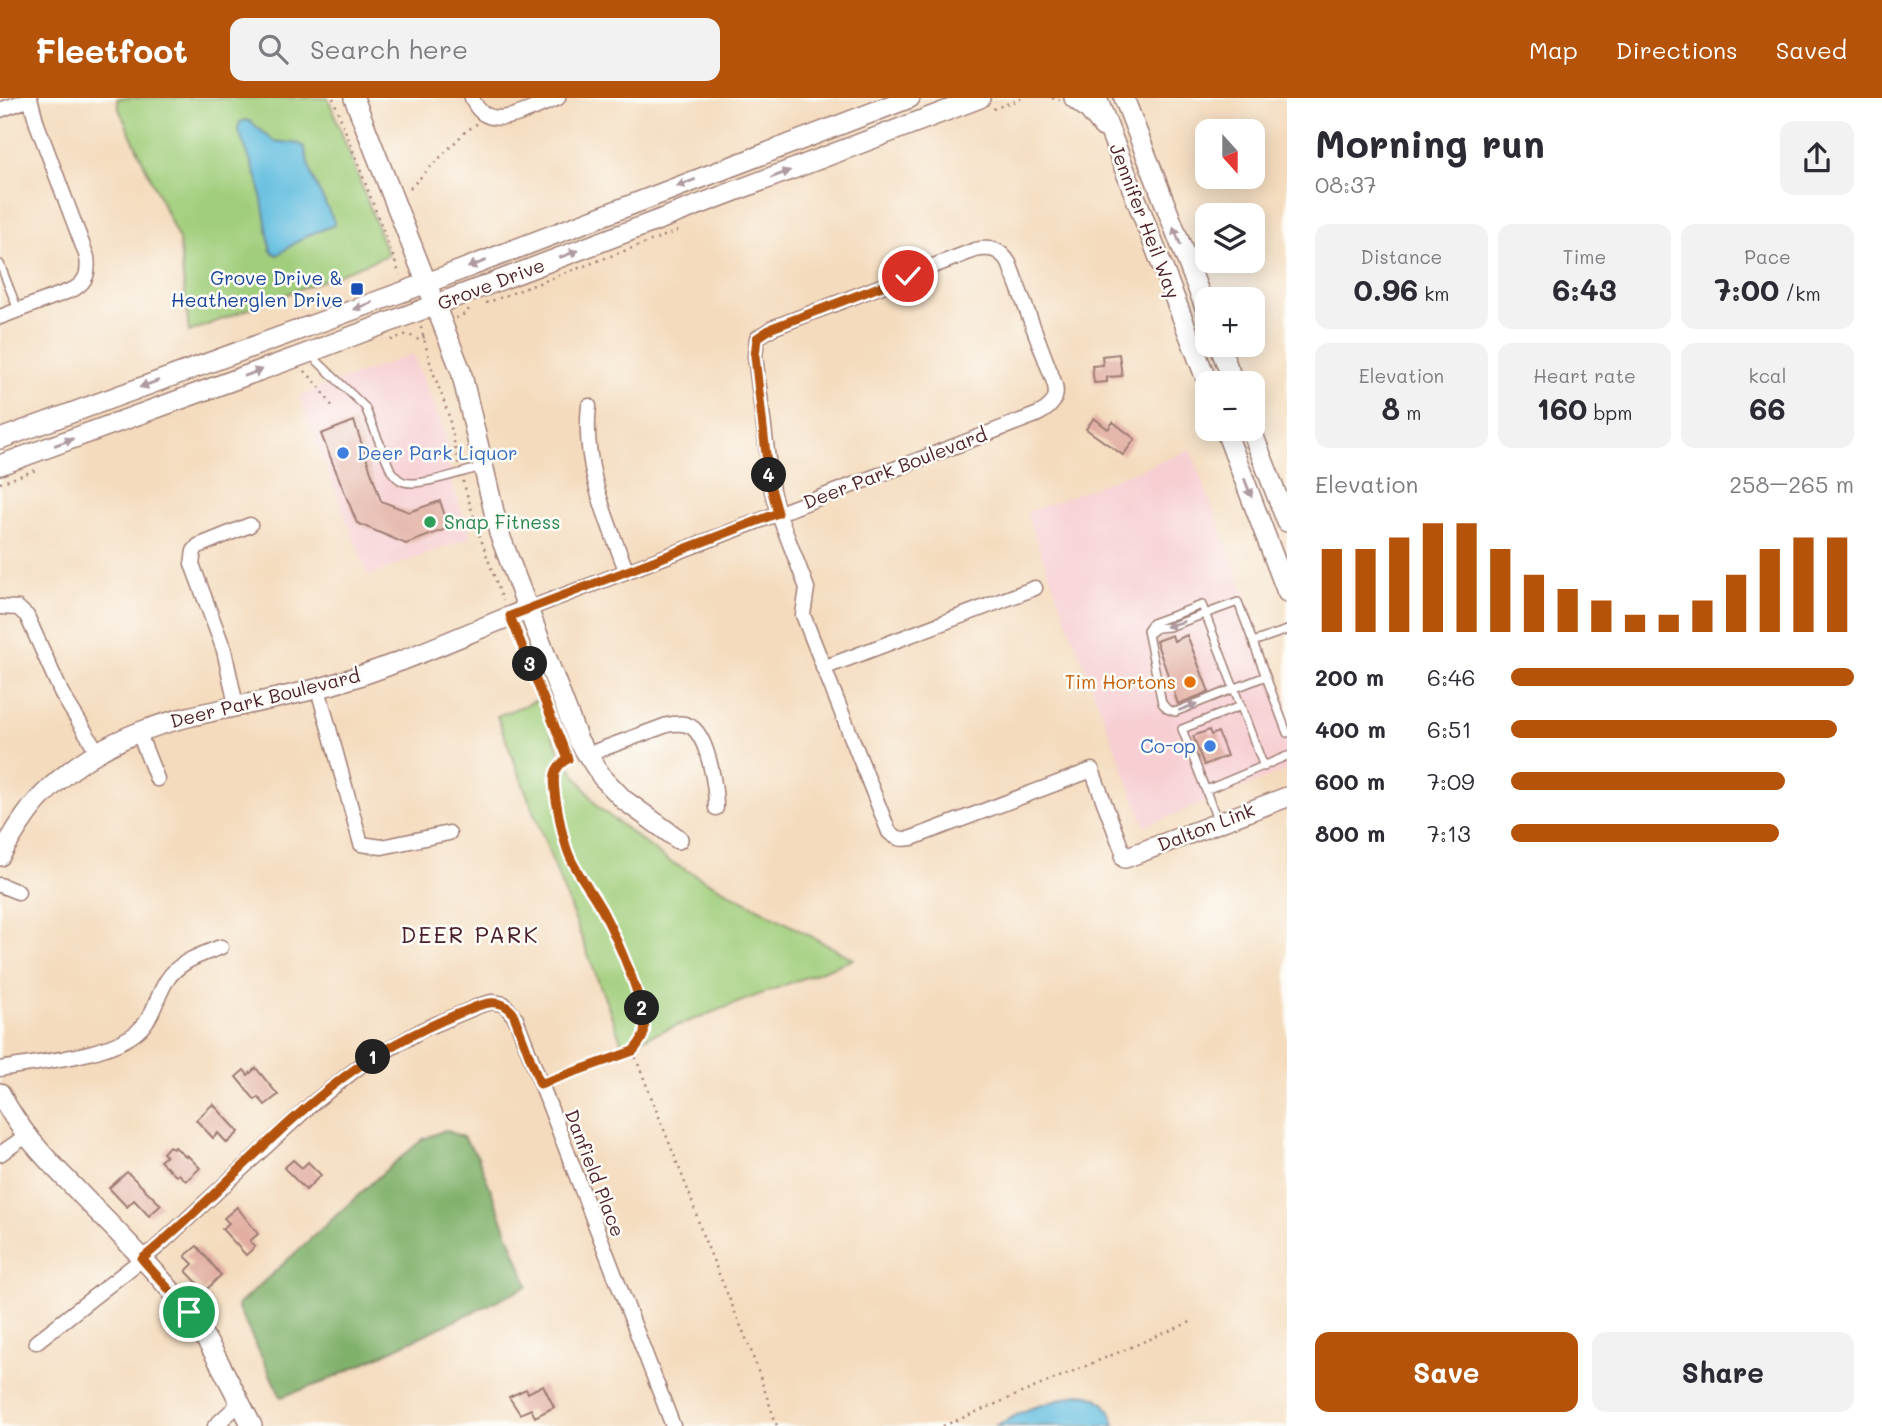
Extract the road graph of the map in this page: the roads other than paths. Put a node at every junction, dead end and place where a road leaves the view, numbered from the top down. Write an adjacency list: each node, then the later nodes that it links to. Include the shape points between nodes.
1 (30, 98): 11 (street); 18 (street, via 89,267 84,282 74,289)
2 (354, 98): 15 (main road)
3 (472, 98): 4 (street, via 487,117 505,118)
4 (558, 98)
5 (910, 98): 15 (main road, Grove Drive, one-way to 15)
6 (980, 98): 17 (main road, Grove Drive, one-way to 6)
7 (1074, 98): 13 (main road)
8 (1097, 98): 13 (main road, Jennifer Heil Way)
9 (1124, 98): 12 (main road, Jennifer Heil Way)
10 (1135, 98): 12 (main road)
11 (0, 110)
12 (1136, 131): 16 (main road, Jennifer Heil Way, one-way to 12)
13 (1114, 142): 21 (main road, Jennifer Heil Way)
14 (0, 264): 18 (lane)
15 (427, 283): 17 (main road); 23 (main road, Grove Drive, one-way to 23)
16 (1197, 287)
17 (436, 304): 20 (main road, Grove Drive); 27 (main road, via 461,371)
18 (18, 310): 19 (street)
19 (0, 317)
20 (306, 362): 26 (main road, Grove Drive, one-way to 20); 27 (lane, via 365,407 396,477 417,482)
21 (1203, 371)
22 (589, 406): 31 (street, via 591,467)
23 (0, 439)
24 (1230, 441): 33 (main road, one-way to 33)
25 (1256, 441): 29 (main road)
26 (0, 465)
27 (482, 467): 35 (main road)
28 (778, 513): 28 (street, Deer Park Boulevard, via 769,481 757,338 772,328 975,250 989,248 1004,255 1056,388 1049,408); 31 (street, Deer Park Boulevard); 40 (street, via 807,587 803,615)
29 (1287, 522)
30 (250, 525): 44 (street, via 198,546 192,564 224,650)
31 (626, 570): 35 (street, Deer Park Boulevard)
32 (1035, 588): 40 (street)
33 (1287, 592)
34 (0, 607): 48 (street, via 18,608 27,616 62,694)
35 (519, 612): 42 (main road, Deer Park Boulevard); 49 (main road)
36 (1205, 614): 38 (lane, one-way to 38, via 1157,628); 38 (lane, via 1202,605 1152,623); 39 (lane, via 1238,602); 43 (lane)
37 (1287, 630): 39 (lane)
38 (1146, 636): 43 (lane, one-way to 43, via 1167,709 1175,712)
39 (1253, 642): 41 (lane)
40 (823, 668): 60 (street, via 885,824 896,838 912,838 1092,770)
41 (1266, 676): 43 (lane); 47 (lane)
42 (318, 689): 44 (main road, Deer Park Boulevard); 57 (street, via 362,844 382,847)
43 (1235, 689): 45 (lane)
44 (236, 705): 46 (main road, Deer Park Boulevard)
45 (1241, 706): 51 (lane); 53 (lane, via 1182,729)
46 (138, 731): 48 (main road, Deer Park Boulevard); 52 (street)
47 (1287, 733)
48 (97, 751): 59 (main road, Deer Park Boulevard, via 38,800)
49 (586, 755): 55 (street, via 667,725 686,724 697,732 714,775); 58 (main road, via 624,800)
50 (1287, 756): 51 (lane)
51 (1264, 767): 53 (lane)
52 (157, 779)
53 (1206, 790): 56 (lane)
54 (1287, 797): 56 (main road, Dalton Link)
55 (716, 808)
56 (1218, 823): 60 (main road, Dalton Link)
57 (449, 833)
58 (678, 839)
59 (0, 856)
60 (1125, 858)
61 (0, 885): 62 (street)
62 (18, 892)
63 (221, 947): 64 (street, via 175,970 146,1022 128,1038 93,1051)
64 (0, 1069)
65 (0, 1093): 66 (main road)
66 (26, 1136): 67 (street); 68 (main road)
67 (0, 1154)
68 (142, 1259): 69 (street); 70 (main road, via 201,1331); 73 (street, Danfield Place, via 338,1082 390,1047 447,1019 487,1003 504,1004 516,1019)
69 (36, 1342)
70 (240, 1403): 71 (street); 72 (main road)
71 (215, 1426)
72 (252, 1426)
73 (673, 1426)

